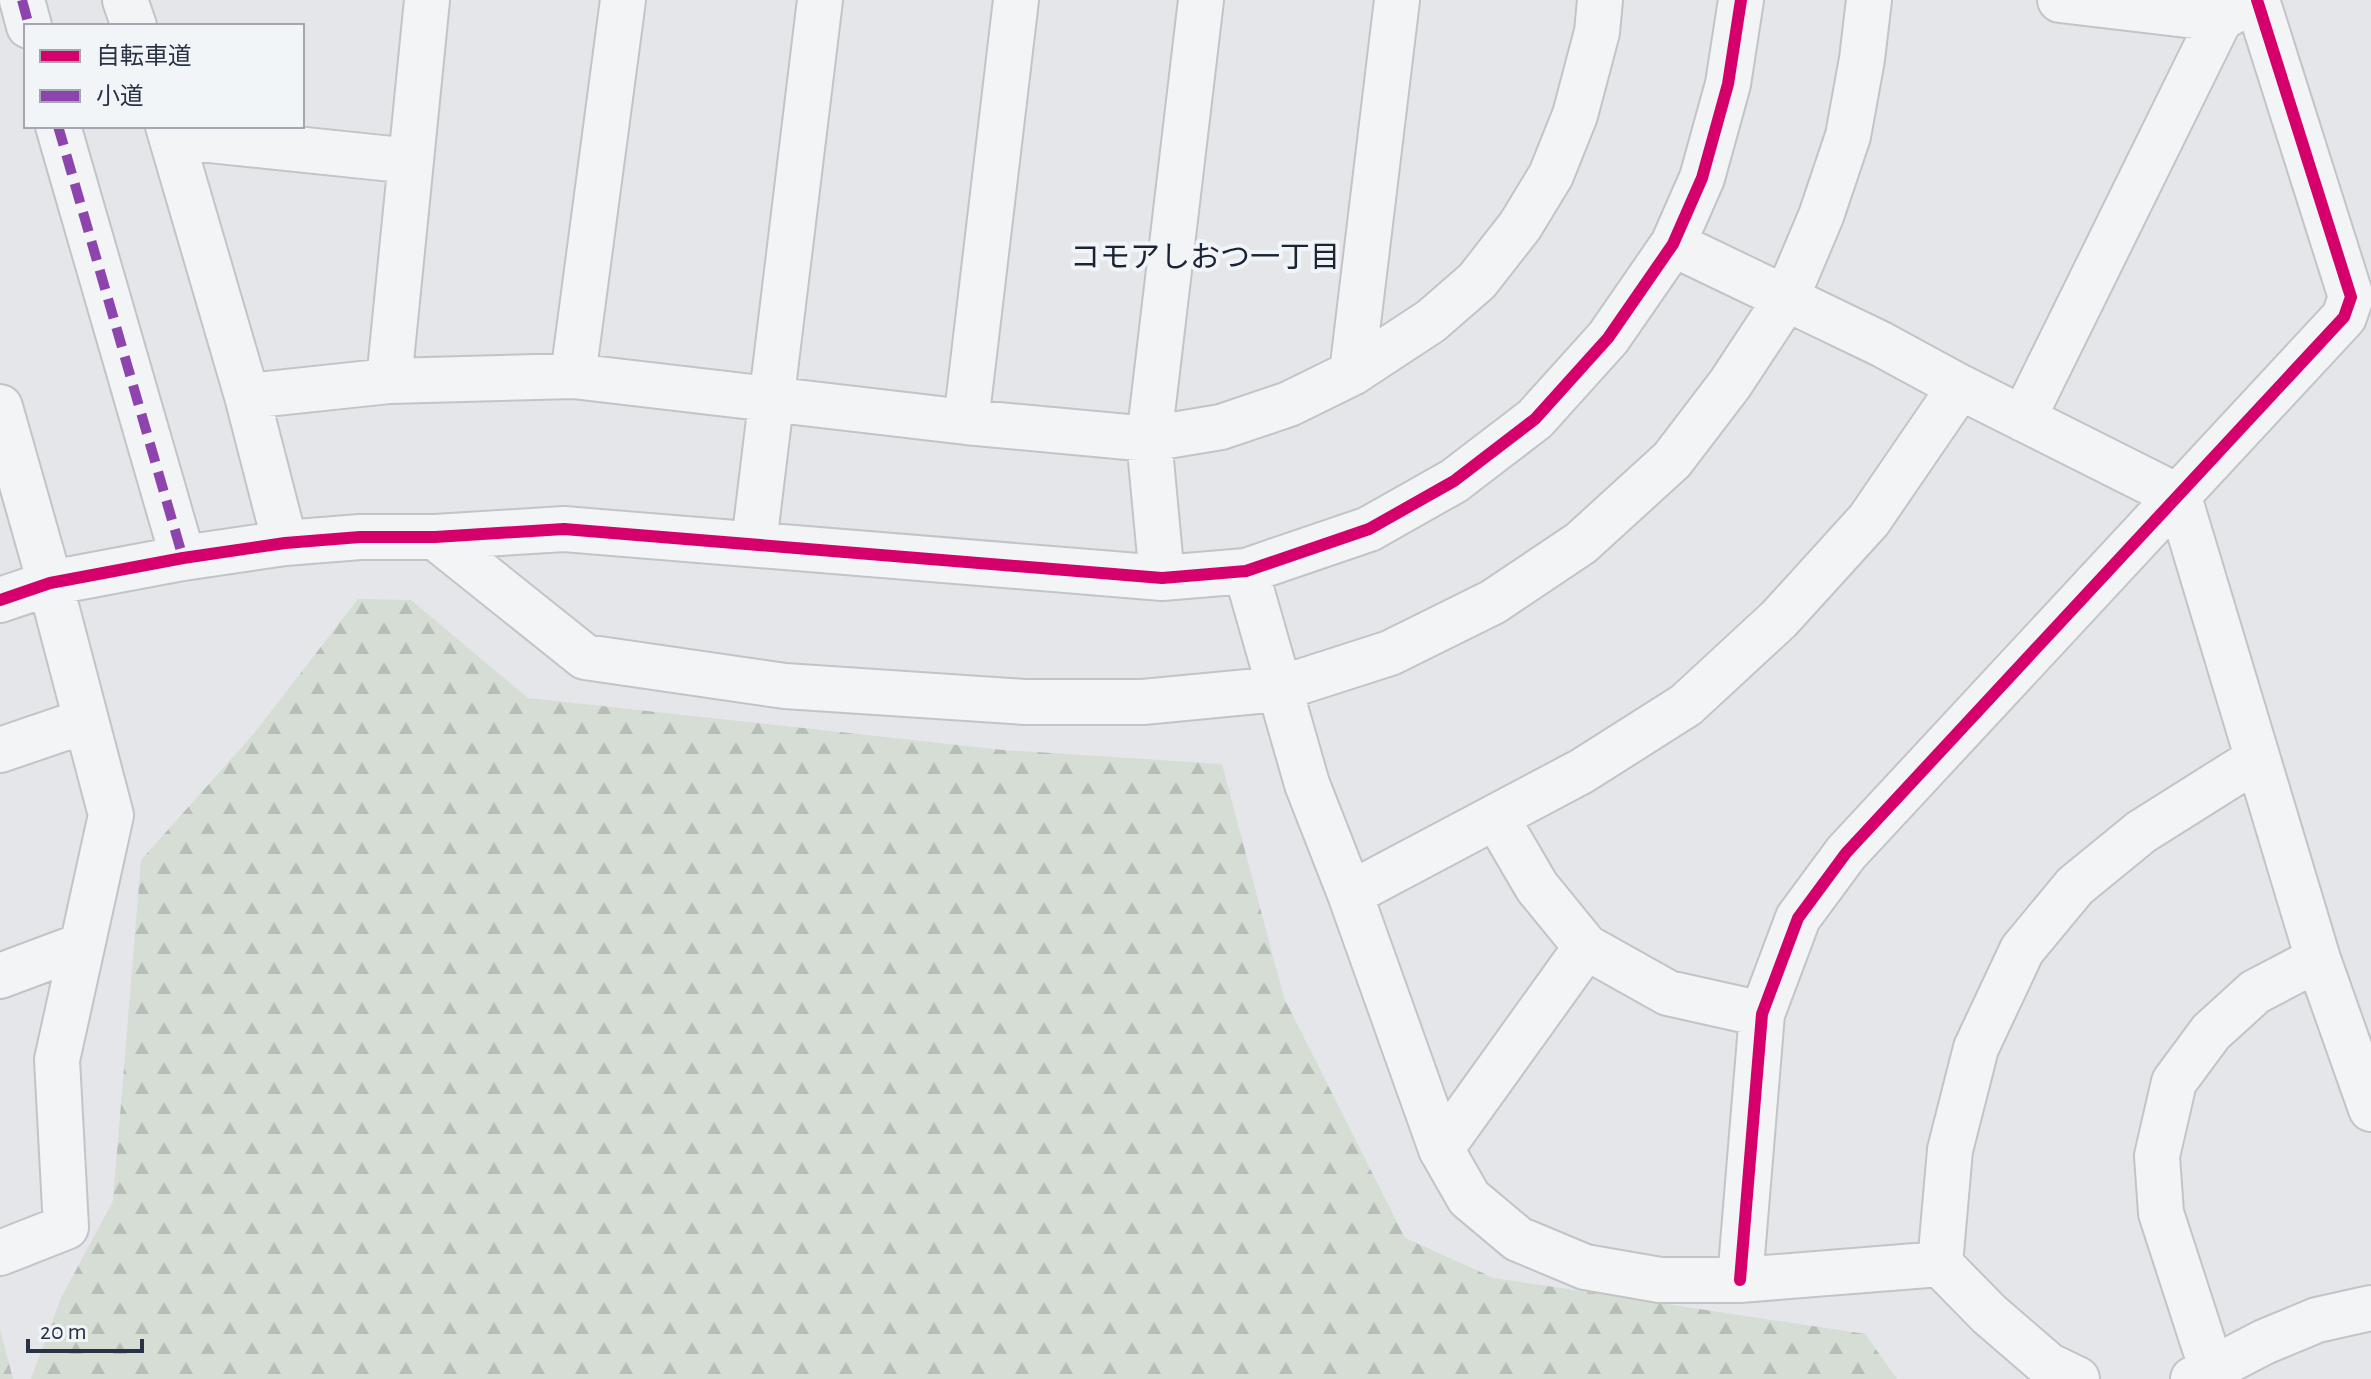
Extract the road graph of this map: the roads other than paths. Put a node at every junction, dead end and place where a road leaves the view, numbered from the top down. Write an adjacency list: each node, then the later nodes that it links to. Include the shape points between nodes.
1 (22, 0): 14 (street)
2 (125, 0): 15 (street)
3 (427, 0): 18 (street)
4 (623, 0): 22 (street)
5 (820, 0): 26 (street)
6 (1016, 0): 29 (street)
7 (1201, 0): 30 (street)
8 (1397, 0): 21 (street)
9 (1600, 0): 21 (street, via 1575,115 1551,175 1520,226 1477,281 1431,321)
10 (1741, 0): 19 (street, via 1728,84 1702,178)
11 (1869, 0): 20 (street, via 1848,136)
12 (2060, 0): 13 (street)
13 (2242, 6): 28 (street); 32 (street, via 2351,297 2344,317)
14 (28, 24)
15 (133, 24)
16 (59, 128): 36 (street)
17 (169, 131): 18 (street); 25 (street)
18 (411, 161): 23 (street)
19 (1673, 244): 20 (street); 37 (street, via 1608,338 1535,419 1454,481 1369,529)
20 (1786, 299): 24 (street); 41 (street, via 1672,460 1581,543 1493,602 1390,653)
21 (1352, 373): 30 (street, via 1289,404 1221,427)
22 (573, 376): 23 (street); 26 (street)
23 (389, 381): 25 (street)
24 (1960, 387): 28 (street); 45 (street, via 1869,520 1779,619 1686,705 1582,771)
25 (247, 396): 34 (street)
26 (772, 398): 29 (street); 35 (street)
27 (0, 407): 31 (street)
28 (2023, 419): 32 (street)
29 (966, 422): 30 (street)
30 (1149, 439): 38 (street)
31 (6, 450): 39 (street)
32 (2179, 497): 44 (street); 51 (street, via 1846,853 1798,918)
33 (435, 537): 34 (street); 35 (street, via 564,529); 41 (street, via 585,657 785,686 1025,702 1143,702)
34 (285, 543): 36 (street)
35 (754, 543): 38 (street)
36 (183, 558): 39 (street)
37 (1246, 571): 38 (street); 41 (street)
38 (1162, 578)
39 (50, 583): 40 (street); 42 (street)
40 (0, 600)
41 (1278, 689): 46 (street, via 1307,784)
42 (85, 721): 43 (street); 47 (street, via 111,815)
43 (0, 750)
44 (2257, 759): 49 (street); 55 (street, via 2141,832 2075,886 2022,950 1976,1048 1950,1150)
45 (1496, 817): 46 (street); 48 (street, via 1537,887)
46 (1350, 894): 53 (street)
47 (80, 946): 50 (street); 54 (street, via 57,1060 66,1227)
48 (1586, 947): 51 (street, via 1668,993); 53 (street)
49 (2318, 959): 52 (street); 58 (street, via 2255,992 2211,1032 2174,1082 2157,1156 2161,1213)
50 (0, 976)
51 (1762, 1014): 56 (street)
52 (2371, 1109)
53 (1441, 1149): 56 (street, via 1469,1198 1518,1239 1585,1267 1660,1280)
54 (0, 1253)
55 (1940, 1264): 56 (street); 59 (street, via 2048,1365)
56 (1740, 1280)
57 (2371, 1308): 58 (street, via 2317,1320)
58 (2202, 1374)
59 (2077, 1379)

